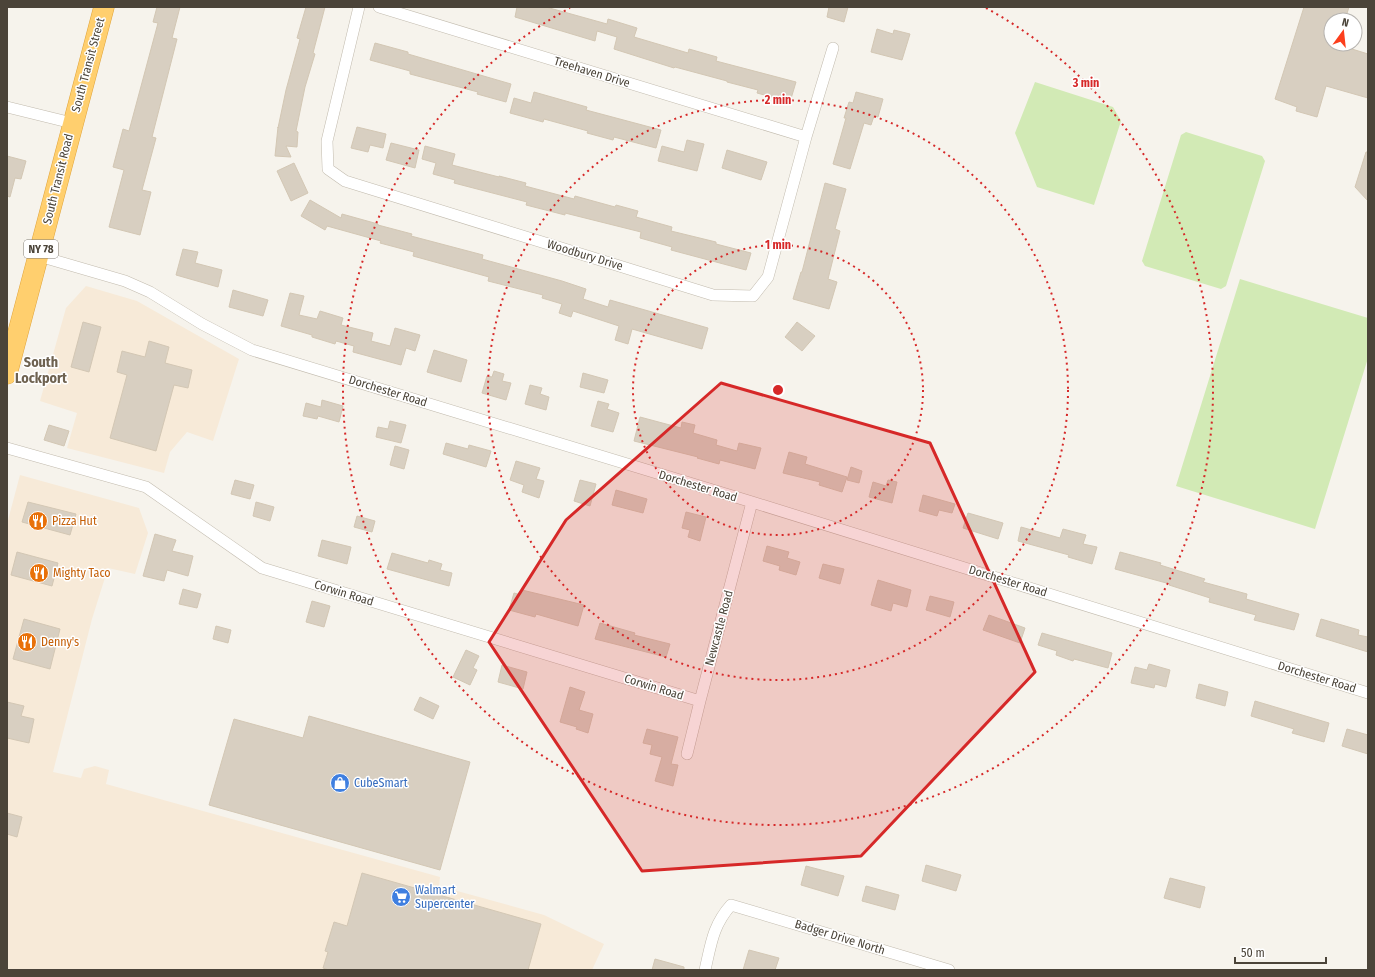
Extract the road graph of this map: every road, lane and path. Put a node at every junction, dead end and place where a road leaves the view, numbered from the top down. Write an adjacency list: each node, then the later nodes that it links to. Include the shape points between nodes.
1 (104, 7): 6 (highway, South Transit Street / NY 78)
2 (359, 7): 7 (street, Woodbury Drive, via 327,141 328,169 345,181 713,295 753,296 768,278)
3 (379, 7): 7 (street, Treehaven Drive)
4 (833, 48): 7 (street, Woodbury Drive)
5 (7, 107): 6 (street)
6 (72, 123): 8 (highway, South Transit Road / NY 78)
7 (806, 137)
8 (39, 256): 9 (highway, South Transit Road / NY 78); 11 (street, Dorchester Road, via 125,281 150,292 202,324 252,350)
9 (7, 374)
10 (7, 448): 13 (street, Corwin Road, via 146,487 262,568)
11 (752, 502): 12 (street, Dorchester Road); 13 (street, Newcastle Road)
12 (1368, 693)
13 (700, 701): 14 (street, Newcastle Road)
14 (688, 754)
15 (705, 970): 16 (street, Badger Drive North, via 714,931 721,915 730,905)
16 (949, 970)

